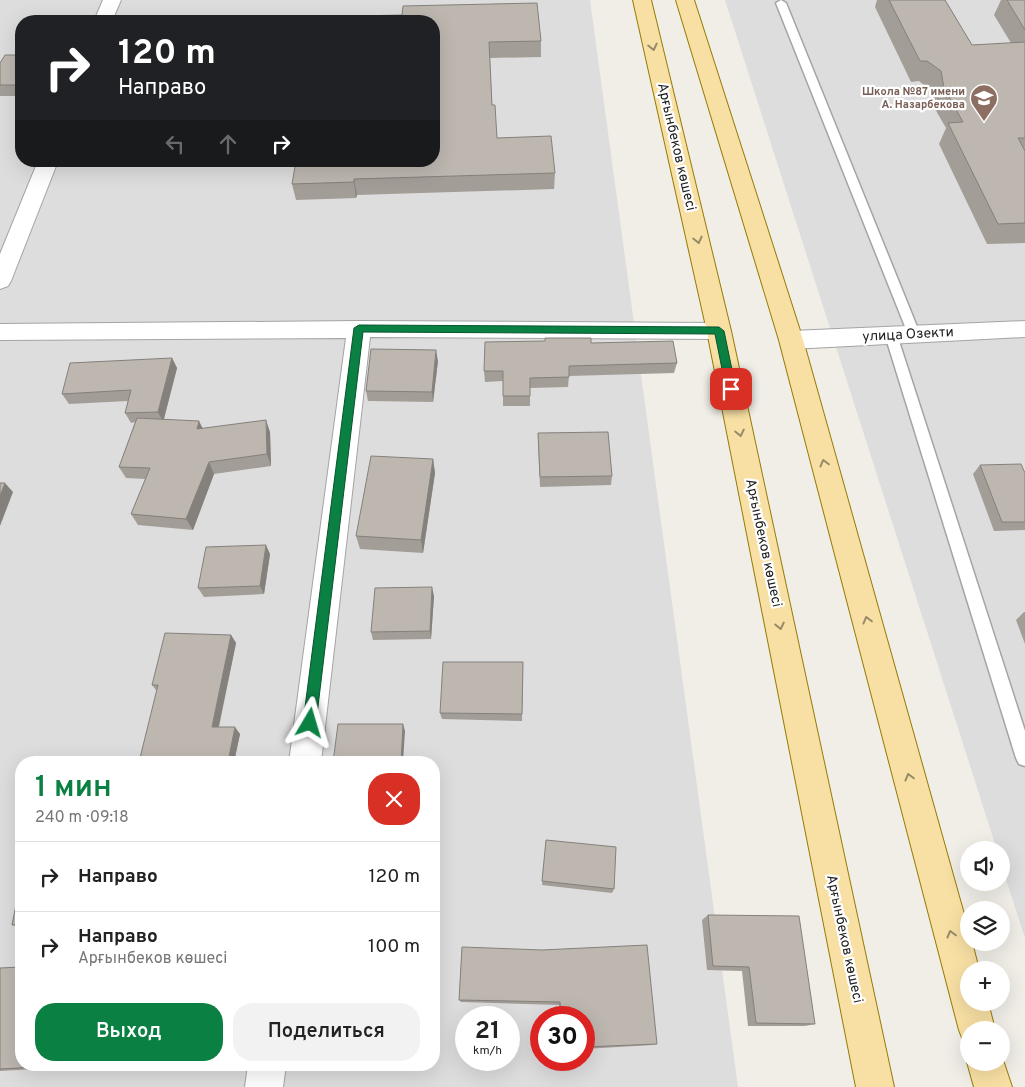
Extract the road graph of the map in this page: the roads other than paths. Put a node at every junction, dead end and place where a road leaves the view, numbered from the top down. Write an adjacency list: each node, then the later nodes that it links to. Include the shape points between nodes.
1 (112, 0): 5 (street)
2 (642, 0): 10 (main road, Арғынбеков көшесі, one-way to 10)
3 (685, 0): 14 (main road)
4 (781, 3): 12 (lane)
5 (106, 15)
6 (46, 167): 7 (street)
7 (0, 281)
8 (359, 328): 10 (street); 11 (street); 15 (street)
9 (1025, 329): 12 (street, улица Озекти)
10 (719, 331): 21 (main road, Арғынбеков көшесі, one-way to 21)
11 (0, 332)
12 (914, 334): 13 (street, улица Озекти)
13 (891, 335): 14 (street, улица Озекти); 16 (lane)
14 (791, 340): 17 (main road, one-way to 14)
15 (306, 756)
16 (1025, 758)
17 (960, 965)
18 (266, 1071): 20 (street)
19 (989, 1071): 22 (main road)
20 (264, 1087)
21 (875, 1087)
22 (993, 1087)

